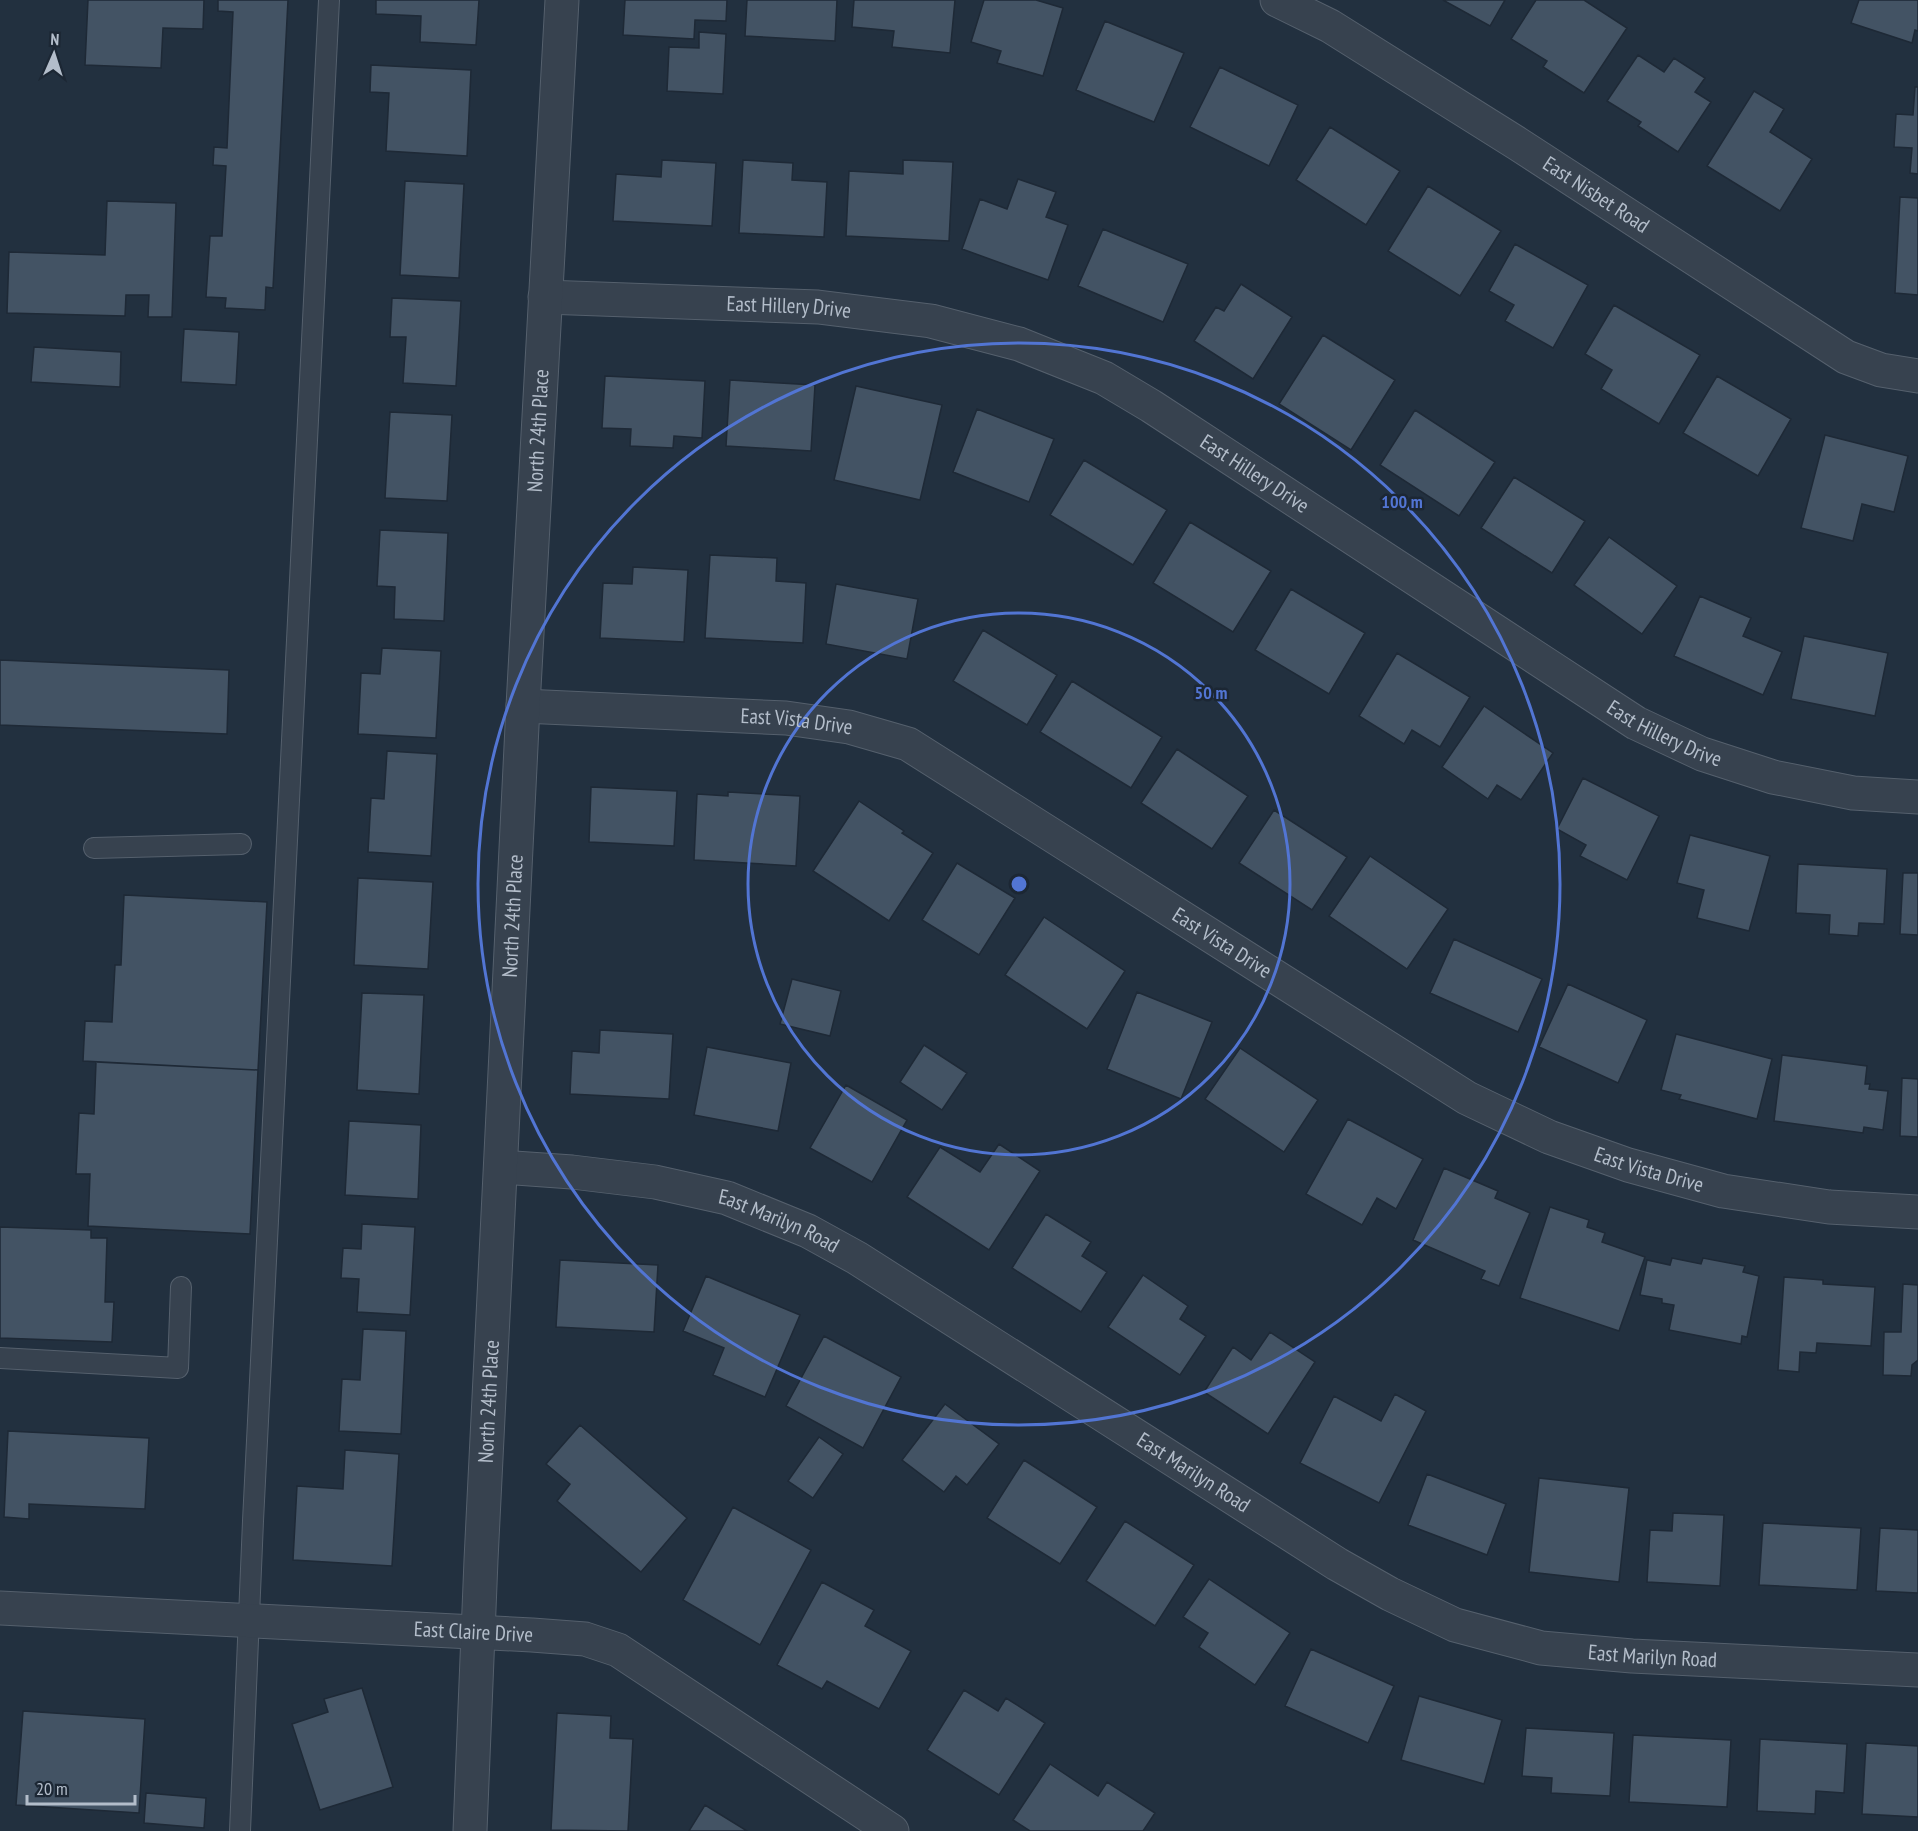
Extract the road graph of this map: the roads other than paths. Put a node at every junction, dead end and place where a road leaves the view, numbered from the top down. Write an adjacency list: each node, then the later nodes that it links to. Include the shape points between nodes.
1 (329, 0): 15 (lane)
2 (562, 0): 4 (street, North 24th Place)
3 (1277, 0): 5 (street, East Nisbet Road, via 1330,26 1846,357 1881,370)
4 (545, 297): 6 (street, North 24th Place); 7 (street, East Hillery Drive, via 818,307 931,321 1019,344 1104,378 1151,406 1636,723 1702,754 1773,777 1853,793)
5 (1918, 376)
6 (523, 706): 10 (street, North 24th Place); 11 (street, East Vista Drive, via 786,718 849,727 908,744 1467,1098 1549,1137 1628,1165 1723,1191 1829,1207)
7 (1918, 797)
8 (240, 844): 9 (lane)
9 (94, 848)
10 (502, 1167): 16 (street, North 24th Place); 17 (street, East Marilyn Road, via 655,1182 727,1198 808,1231 867,1264 1337,1564 1455,1624 1541,1648)
11 (1918, 1212)
12 (181, 1287): 13 (lane, via 178,1368)
13 (0, 1358)
14 (0, 1608): 15 (street, East Claire Drive)
15 (249, 1620): 16 (street, East Claire Drive); 18 (lane)
16 (479, 1632): 19 (street, North 24th Place); 20 (street, East Claire Drive, via 585,1639 618,1650)
17 (1918, 1670)
18 (240, 1831)
19 (470, 1831)
20 (892, 1831)

